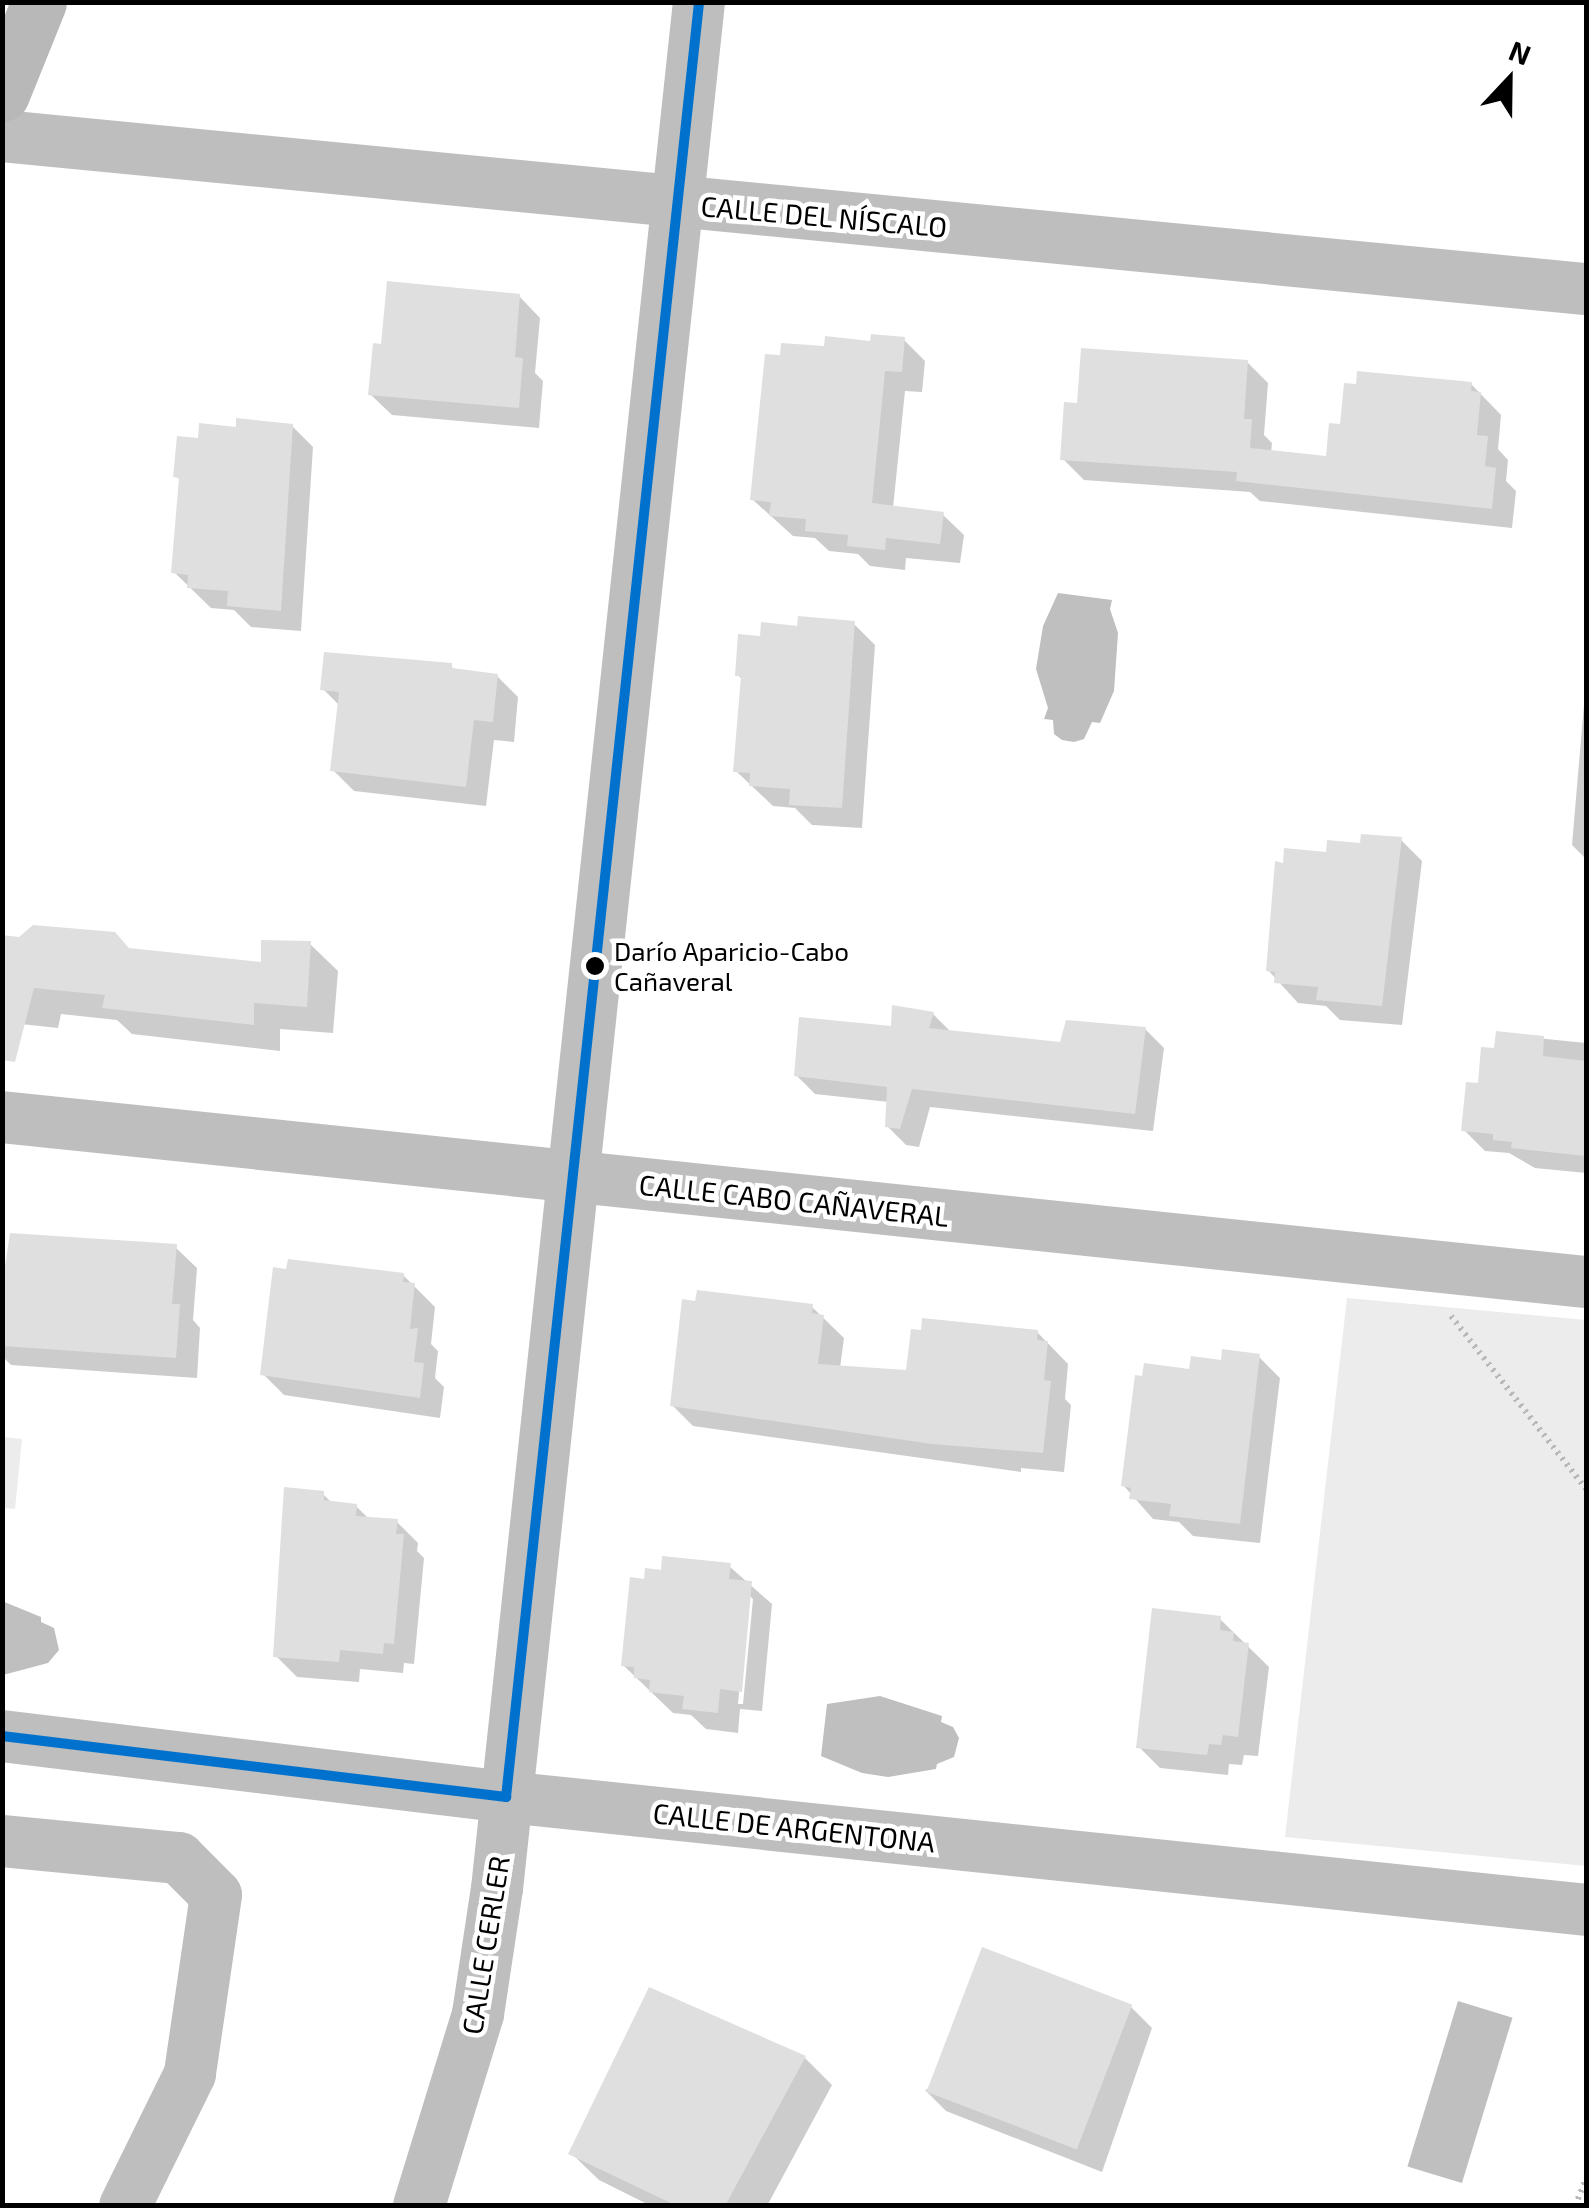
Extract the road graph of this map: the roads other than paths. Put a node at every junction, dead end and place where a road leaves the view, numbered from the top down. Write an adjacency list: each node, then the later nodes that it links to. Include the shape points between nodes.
1 (39, 2): 3 (street)
2 (700, 2): 5 (street, CALLE CERLER)
3 (2, 94)
4 (2, 136): 5 (street, CALLE DEL NÍSCALO)
5 (678, 202): 6 (street, CALLE DEL NÍSCALO); 8 (street, CALLE CERLER)
6 (1586, 289)
7 (2, 1117): 8 (street, CALLE CABO CAÑAVERAL)
8 (573, 1176): 9 (street, CALLE CABO CAÑAVERAL); 11 (street, CALLE CERLER)
9 (1586, 1282)
10 (2, 1736): 11 (street, CALLE DE ARGENTONA)
11 (506, 1797): 13 (street, CALLE DE ARGENTONA); 15 (street, CALLE CERLER, via 478,2014)
12 (2, 1841): 14 (street, via 179,1858 216,1895 190,2074)
13 (1586, 1910)
14 (125, 2206)
15 (419, 2206)

